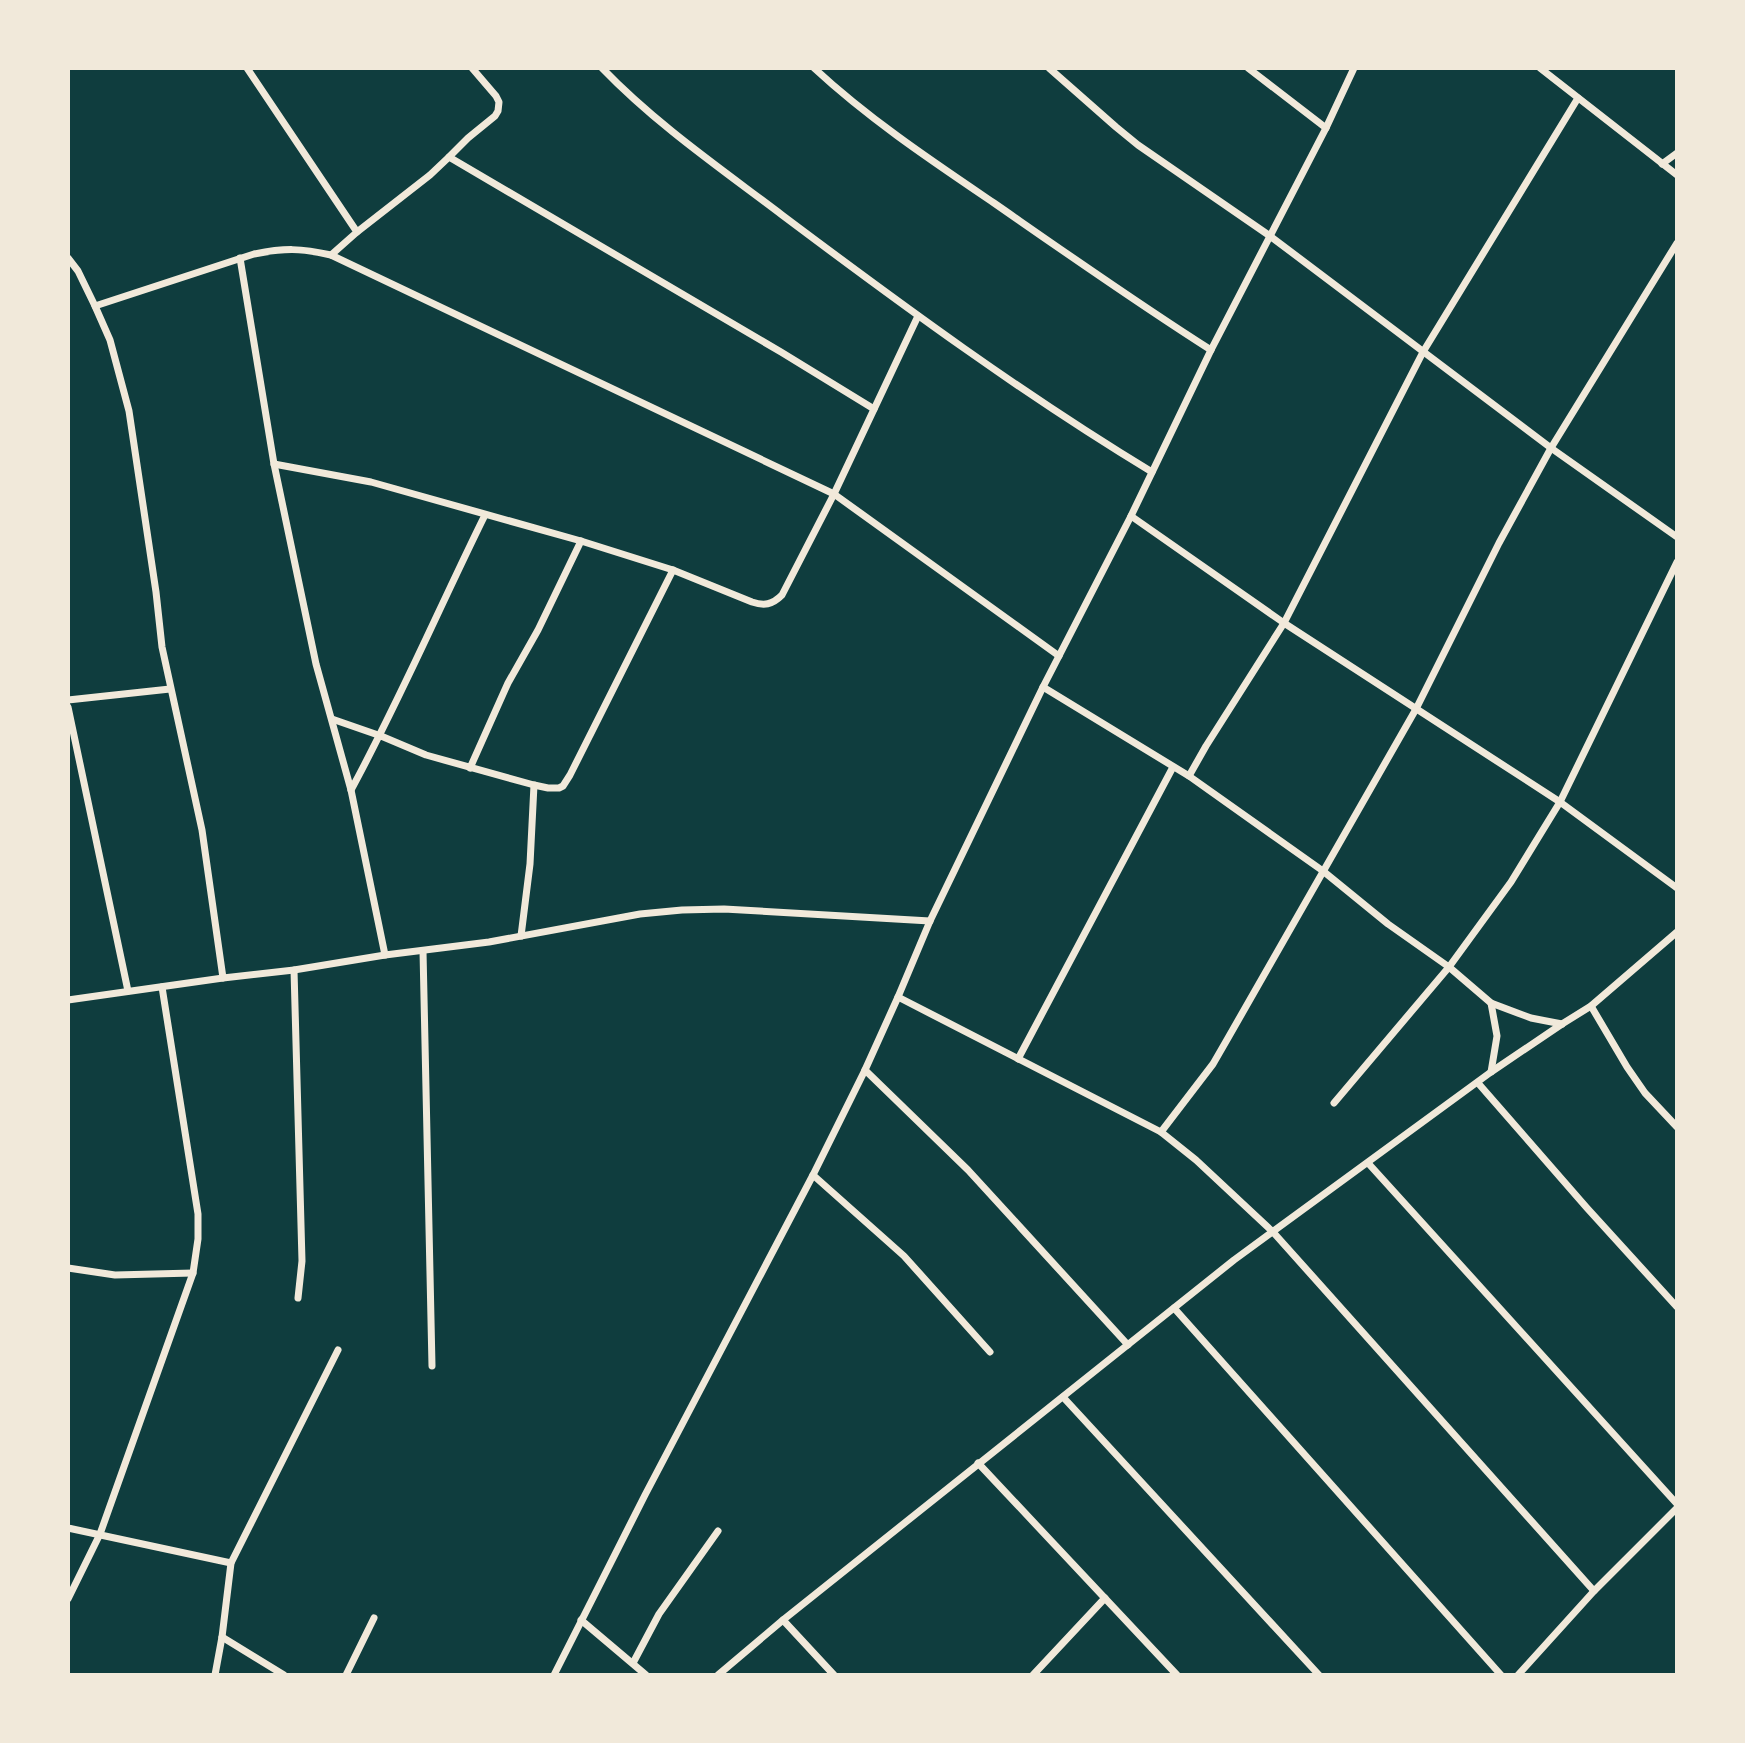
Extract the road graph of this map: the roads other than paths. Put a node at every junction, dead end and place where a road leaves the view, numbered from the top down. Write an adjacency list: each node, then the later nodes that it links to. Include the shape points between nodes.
1 (247, 68): 15 (street)
2 (472, 68): 12 (street, via 496,96 498,111)
3 (601, 68): 22 (street, via 690,147)
4 (814, 68): 23 (street, via 944,168)
5 (1049, 68): 16 (street, via 1138,145)
6 (1248, 68): 10 (street)
7 (1354, 68): 10 (street)
8 (1540, 68): 9 (street)
9 (1578, 98): 13 (street); 24 (street)
10 (1326, 128): 16 (street)
11 (1677, 153): 13 (street)
12 (449, 157): 15 (street); 25 (street)
13 (1662, 164): 14 (street)
14 (1677, 175)
15 (357, 232): 18 (street)
16 (1270, 236): 23 (street); 24 (street)
17 (1677, 243): 26 (street)
18 (331, 255): 20 (street, via 280,248); 29 (street)
19 (68, 258): 21 (street)
20 (240, 258): 21 (street); 27 (street)
21 (95, 306): 39 (street, via 130,411)
22 (918, 316): 25 (street); 28 (street)
23 (1211, 350): 28 (street)
24 (1423, 352): 26 (street); 36 (street)
25 (874, 409): 29 (street)
26 (1552, 448): 32 (street); 42 (street)
27 (274, 464): 30 (street, via 371,482); 43 (street)
28 (1152, 472): 31 (street)
29 (834, 494): 35 (street, via 782,595 771,604 752,602); 37 (street)
30 (485, 514): 33 (street); 44 (street)
31 (1131, 516): 36 (street); 37 (street)
32 (1677, 537)
33 (581, 541): 35 (street); 46 (street)
34 (1677, 562): 50 (street)
35 (673, 570): 48 (street, via 567,780 559,788)
36 (1284, 622): 42 (street); 47 (street)
37 (1059, 656): 38 (street)
38 (1044, 687): 45 (street); 53 (street)
39 (170, 689): 40 (street); 60 (street, via 201,830)
40 (68, 700)
41 (68, 708): 62 (street)
42 (1416, 709): 50 (street); 51 (street)
43 (332, 719): 44 (street); 49 (street)
44 (381, 736): 46 (street); 49 (street)
45 (1173, 767): 47 (street); 68 (street)
46 (470, 768): 48 (street)
47 (1189, 776): 51 (street)
48 (534, 785): 55 (street)
49 (351, 790): 57 (street)
50 (1560, 802): 52 (street); 58 (street, via 1499,900)
51 (1323, 871): 58 (street); 74 (street, via 1213,1063)
52 (1677, 888)
53 (930, 920): 55 (street, via 692,910); 63 (street)
54 (1677, 932): 66 (street)
55 (521, 936): 56 (street)
56 (423, 951): 57 (street); 86 (street)
57 (385, 955): 59 (street)
58 (1449, 967): 65 (street); 72 (street)
59 (293, 970): 60 (street); 80 (street, via 302,1261)
60 (223, 978): 61 (street)
61 (162, 987): 62 (street); 79 (street, via 196,1201 198,1239)
62 (128, 990): 64 (street)
63 (898, 998): 68 (street); 69 (street)
64 (68, 1000)
65 (1491, 1003): 67 (street); 70 (street, via 1497,1035)
66 (1591, 1006): 67 (street); 73 (street, via 1645,1093)
67 (1562, 1024): 70 (street)
68 (1018, 1059): 74 (street)
69 (865, 1070): 76 (street); 83 (street, via 968,1170)
70 (1491, 1072): 71 (street)
71 (1478, 1083): 75 (street); 81 (street)
72 (1334, 1103)
73 (1677, 1128)
74 (1161, 1132): 77 (street)
75 (1368, 1163): 77 (street); 89 (street)
76 (813, 1175): 85 (street, via 904,1256); 98 (street)
77 (1273, 1231): 82 (street); 94 (street)
78 (68, 1268): 79 (street, via 115,1275)
79 (193, 1273): 92 (street)
80 (298, 1298)
81 (1677, 1307)
82 (1174, 1308): 83 (street); 112 (street)
83 (1128, 1345): 87 (street)
84 (338, 1350): 93 (street)
85 (990, 1352)
86 (432, 1366)
87 (1063, 1397): 88 (street); 111 (street)
88 (978, 1464): 95 (street); 99 (street)
89 (1677, 1506): 94 (street)
90 (68, 1528): 92 (street)
91 (718, 1531): 101 (street, via 659,1614)
92 (100, 1534): 93 (street); 96 (street)
93 (231, 1563): 100 (street)
94 (1594, 1591): 113 (street)
95 (1105, 1598): 109 (street); 110 (street)
96 (68, 1599)
97 (374, 1618): 104 (street)
98 (582, 1620): 101 (street); 105 (street)
99 (783, 1620): 107 (street); 108 (street)
100 (222, 1637): 102 (street); 103 (street)
101 (633, 1663): 106 (street)
102 (215, 1675)
103 (284, 1675)
104 (346, 1675)
105 (554, 1675)
106 (646, 1675)
107 (718, 1675)
108 (834, 1675)
109 (1033, 1675)
110 (1177, 1675)
111 (1320, 1675)
112 (1501, 1675)
113 (1518, 1675)

